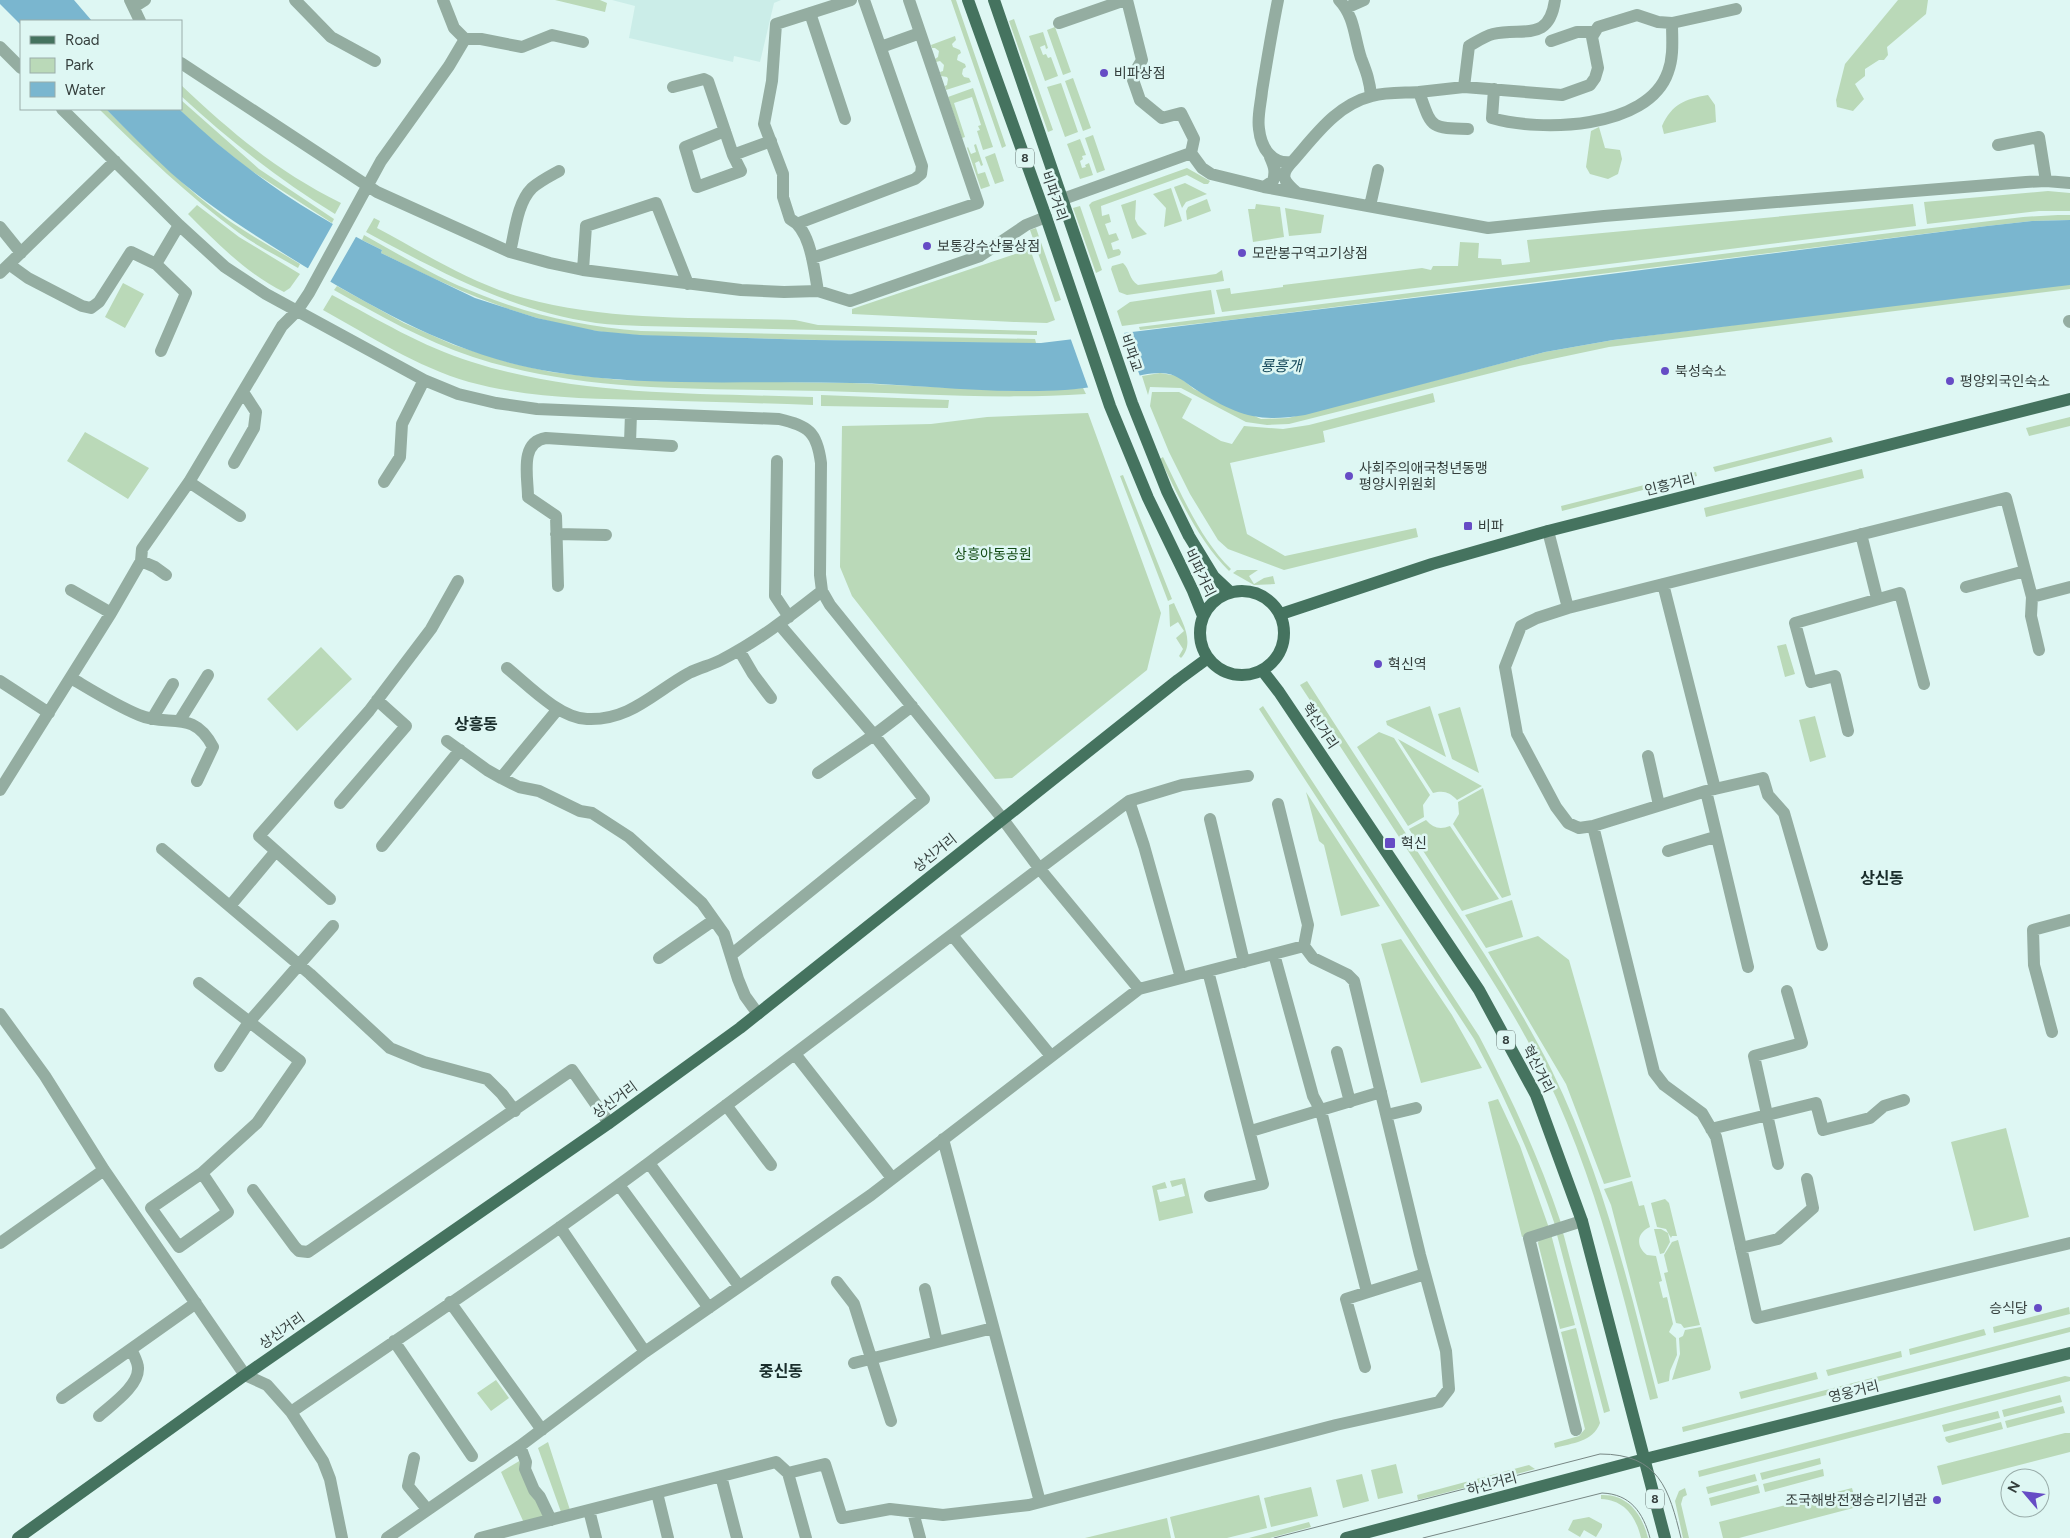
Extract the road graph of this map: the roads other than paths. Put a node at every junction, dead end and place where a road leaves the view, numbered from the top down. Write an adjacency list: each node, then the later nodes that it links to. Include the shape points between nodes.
1 (145, 0): 13 (street)
2 (295, 0): 27 (street, via 331,37)
3 (443, 0): 22 (street, via 454,28)
4 (851, 0): 16 (street)
5 (864, 0): 26 (street)
6 (909, 0): 21 (street)
7 (968, 0): 52 (main road, 비파거리 / 8)
8 (994, 0): 50 (main road, 비파거리 / 8)
9 (1126, 0): 18 (street); 41 (street, via 1142,60 1132,77 1140,100 1162,118 1181,113 1194,139)
10 (1278, 0): 46 (street, via 1268,48 1259,129 1264,147)
11 (1364, 0): 14 (street)
12 (1555, 0): 31 (street, via 1551,18 1545,25 1530,32 1492,34 1469,46)
13 (132, 4): 17 (street)
14 (1342, 4): 34 (street, via 1353,21 1370,79)
15 (1736, 8): 19 (street)
16 (810, 13): 36 (street); 39 (street, via 776,24 772,81 764,124)
17 (140, 20)
18 (1059, 22)
19 (1672, 22): 20 (street, via 1658,22 1638,15 1598,27); 32 (street, via 1673,52 1668,74 1656,92 1640,105 1617,115 1567,126 1506,122 1492,118)
20 (1594, 32): 23 (street, via 1578,32); 32 (street, via 1592,37 1598,68 1590,86 1562,95)
21 (920, 33): 26 (street); 58 (street, via 978,203)
22 (465, 39): 24 (street, via 522,47 552,35); 49 (street, via 450,66 381,161)
23 (1551, 41)
24 (583, 42)
25 (0, 47): 29 (street)
26 (881, 47): 53 (street, via 922,166 921,174)
27 (375, 61)
28 (182, 64): 49 (street)
29 (20, 67)
30 (673, 87): 38 (street, via 704,79 708,81)
31 (1464, 87): 32 (street); 33 (street)
32 (1494, 89)
33 (1418, 92): 34 (street); 37 (street, via 1430,122 1435,126)
34 (1371, 96): 46 (street, via 1338,112)
35 (63, 110): 43 (street)
36 (846, 120)
37 (1468, 129)
38 (725, 131): 42 (street); 42 (street, via 685,148 697,187 741,170)
39 (771, 141): 42 (street); 53 (street, via 783,174 783,197 790,219)
40 (1998, 145): 47 (street, via 2039,137)
41 (1191, 153): 46 (street, via 1211,174); 50 (street)
42 (734, 155)
43 (115, 161): 54 (street); 56 (street)
44 (1378, 170): 51 (street)
45 (559, 171): 57 (street, via 530,190 522,204)
46 (1280, 175): 51 (street)
47 (2046, 181): 48 (street); 51 (street, via 1488,228)
48 (2070, 183)
49 (368, 187): 57 (street); 64 (street)
50 (1063, 200): 65 (main road, 비파거리 / 8)
51 (1370, 206)
52 (1046, 217): 63 (street, via 1026,225 980,256 850,301); 99 (main road, 비파거리 / 8, via 1110,406 1148,498)
53 (799, 223): 58 (street)
54 (179, 225): 59 (street); 64 (street, via 225,268)
55 (0, 227): 56 (street)
56 (22, 252): 60 (street)
57 (510, 252): 61 (street)
58 (812, 258): 63 (street)
59 (156, 264): 60 (street, via 131,252 99,302 90,308); 66 (street, via 186,293)
60 (5, 269)
61 (583, 270): 62 (street); 62 (street, via 586,226 656,203)
62 (688, 284): 63 (street, via 750,291)
63 (818, 291)
64 (297, 311): 67 (street); 68 (street, via 282,326)
65 (1101, 312): 70 (main road, 비파교 / 8)
66 (161, 351)
67 (424, 380): 71 (street, via 458,394 496,403); 77 (street, via 402,424 400,457)
68 (243, 392): 75 (street, via 256,412 254,428); 76 (street)
69 (2070, 399): 79 (main road, 인흥거리)
70 (1132, 403): 93 (main road, 비파거리 / 8, via 1189,536 1214,577)
71 (631, 414): 72 (street); 92 (street, via 779,419 811,430 819,445 821,463)
72 (630, 443): 73 (street); 80 (street, via 546,438 532,444 527,453 528,497 556,516)
73 (672, 446)
74 (777, 462): 100 (street, via 774,596)
75 (234, 463)
76 (189, 482): 78 (street); 83 (street, via 142,550)
77 (384, 482)
78 (240, 516)
79 (1548, 530): 96 (street); 98 (main road, 인흥거리)
80 (556, 534): 82 (street); 88 (street)
81 (1861, 534): 84 (street, via 2006,498); 87 (street); 95 (street)
82 (606, 535)
83 (141, 561): 85 (street); 97 (street)
84 (2026, 571): 89 (street); 94 (street)
85 (166, 575)
86 (458, 581): 112 (street, via 431,629)
87 (1663, 584): 96 (street); 128 (street)
88 (558, 586)
89 (1966, 587)
90 (2070, 587): 94 (street)
91 (71, 590): 97 (street)
92 (822, 591): 100 (street); 113 (street, via 844,624)
93 (1230, 592): 98 (main road, via 1252,591 1266,596); 99 (main road, via 1211,604)
94 (2032, 597): 102 (street, via 2031,616)
95 (1877, 598): 110 (street, via 1900,593); 118 (street, via 1795,623 1810,682 1835,676)
96 (1568, 608): 135 (street, via 1521,626 1505,667 1517,734 1556,807 1568,823 1579,828)
97 (111, 614): 107 (street)
98 (1281, 614): 105 (main road, via 1285,637 1281,651)
99 (1203, 616): 103 (main road, via 1200,639)
100 (784, 620): 101 (street); 119 (street)
101 (739, 650): 111 (street); 114 (street, via 689,674 652,699 617,716 585,719)
102 (2039, 650)
103 (1208, 658): 105 (main road, via 1233,674 1247,675); 133 (main road, 상신거리)
104 (507, 668): 114 (street)
105 (1262, 670): 192 (main road, 혁신거리 / 8, via 1478,990 1536,1095)
106 (208, 675): 117 (street)
107 (71, 678): 115 (street); 116 (street, via 141,716)
108 (0, 681): 115 (street)
109 (173, 684): 116 (street)
110 (1924, 684)
111 (771, 698)
112 (376, 700): 130 (street, via 406,726); 140 (street, via 259,836)
113 (912, 706): 119 (street); 133 (street)
114 (558, 710): 125 (street)
115 (49, 713): 127 (street)
116 (152, 718): 117 (street)
117 (180, 720): 126 (street, via 191,723 213,747)
118 (1848, 731)
119 (874, 735): 123 (street); 151 (street, via 924,799)
120 (447, 740): 121 (street)
121 (460, 750): 125 (street); 137 (street)
122 (1648, 756): 132 (street)
123 (818, 773)
124 (1248, 776): 129 (street, via 1182,785)
125 (501, 778): 144 (street, via 604,819 630,837 702,903)
126 (197, 781)
127 (0, 790)
128 (1710, 790): 132 (street); 136 (street); 148 (street, via 1763,778 1768,795 1784,813)
129 (1128, 801): 141 (street); 157 (street)
130 (340, 803)
131 (1278, 804): 149 (street, via 1308,925)
132 (1659, 805): 135 (street)
133 (1002, 818): 141 (street); 162 (main road, 상신거리)
134 (1210, 819): 153 (street)
135 (1593, 826): 179 (street, via 1654,1072 1664,1085 1702,1113)
136 (1715, 837): 139 (street); 155 (street)
137 (382, 846)
138 (162, 849): 143 (street)
139 (1668, 851)
140 (276, 852): 142 (street); 143 (street)
141 (1039, 868): 147 (street); 159 (street)
142 (330, 899)
143 (230, 906): 154 (street)
144 (714, 920): 151 (street); 152 (street)
145 (2070, 920): 164 (street, via 2033,930 2034,965)
146 (333, 926): 154 (street)
147 (952, 935): 166 (street); 167 (street)
148 (1822, 945)
149 (1304, 946): 150 (street); 169 (street, via 1313,958 1354,981)
150 (1274, 954): 153 (street); 175 (street, via 1313,1096)
151 (732, 955): 162 (street, via 745,996)
152 (659, 958)
153 (1244, 962): 156 (street)
154 (299, 965): 163 (street); 174 (street, via 390,1048 424,1062 487,1079)
155 (1748, 967)
156 (1208, 971): 157 (street); 180 (street)
157 (1181, 978): 159 (street)
158 (199, 983): 163 (street)
159 (1139, 989): 167 (street)
160 (1787, 992): 177 (street, via 1802,1043 1754,1056)
161 (0, 1014): 185 (street, via 45,1076)
162 (758, 1014): 178 (main road, 상신거리)
163 (249, 1022): 168 (street); 186 (street, via 300,1061 257,1123)
164 (2052, 1032)
165 (1337, 1052): 171 (street)
166 (795, 1054): 172 (street); 187 (street)
167 (1051, 1056): 181 (street)
168 (220, 1066)
169 (1381, 1092): 171 (street); 176 (street)
170 (1904, 1100): 177 (street, via 1884,1106 1870,1118 1823,1130 1816,1103)
171 (1350, 1102): 175 (street)
172 (726, 1105): 182 (street); 183 (street)
173 (1416, 1108): 176 (street)
174 (515, 1111): 178 (street, via 572,1070); 190 (street, via 308,1252 295,1247)
175 (1321, 1111): 180 (street); 201 (street)
176 (1387, 1115): 197 (street)
177 (1768, 1115): 179 (street); 184 (street)
178 (609, 1123): 214 (main road, 상신거리)
179 (1711, 1129): 196 (street, via 1716,1137)
180 (1251, 1131): 191 (street, via 1264,1184)
181 (943, 1139): 187 (street); 205 (street)
182 (649, 1163): 189 (street); 199 (street)
183 (771, 1164)
184 (1778, 1164)
185 (104, 1170): 194 (street); 203 (street)
186 (202, 1173): 186 (street, via 151,1208 179,1247 228,1212)
187 (892, 1178): 199 (street)
188 (1807, 1179): 196 (street, via 1814,1208 1778,1240)
189 (619, 1185): 193 (street); 204 (street)
190 (253, 1190)
191 (1210, 1196)
192 (1582, 1221): 220 (street, via 1529,1238); 224 (main road, 혁신거리 / 8)
193 (560, 1227): 202 (street); 209 (street)
194 (0, 1243)
195 (2070, 1243): 196 (street, via 1757,1318)
196 (1741, 1248)
197 (1425, 1274): 201 (street); 228 (street, via 1446,1351 1449,1389 1438,1402 1336,1425)
198 (837, 1282): 211 (street, via 854,1304)
199 (739, 1286): 204 (street)
200 (924, 1289): 207 (street)
201 (1367, 1292): 213 (street, via 1346,1299)
202 (450, 1302): 206 (street); 219 (street)
203 (196, 1303): 208 (street); 214 (street)
204 (709, 1308): 209 (street)
205 (993, 1328): 207 (street); 228 (street)
206 (394, 1341): 216 (street); 222 (street)
207 (937, 1342): 211 (street)
208 (131, 1349): 215 (street); 217 (street, via 138,1367 136,1379)
209 (645, 1352): 219 (street)
210 (2070, 1353): 224 (main road, 영웅거리)
211 (872, 1359): 212 (street); 218 (street)
212 (854, 1364)
213 (1365, 1367)
214 (245, 1374): 216 (street, via 267,1385); 234 (main road, 상신거리)
215 (62, 1398)
216 (291, 1412): 235 (street, via 323,1461)
217 (98, 1416)
218 (891, 1421)
219 (542, 1430): 221 (street)
220 (1576, 1430)
221 (520, 1446): 229 (street); 232 (street, via 534,1490)
222 (472, 1456)
223 (414, 1458): 229 (street, via 408,1486)
224 (1645, 1459): 243 (main road, 하신거리); 244 (main road, 혁신거리 / 8)
225 (788, 1473): 226 (street, via 776,1462); 231 (street, via 825,1464 842,1518 890,1509); 241 (street)
226 (721, 1476): 227 (street); 240 (street)
227 (656, 1492): 230 (street); 239 (street)
228 (1040, 1502): 231 (street, via 944,1515)
229 (427, 1509): 236 (street)
230 (589, 1510): 232 (street); 238 (street)
231 (913, 1512): 242 (street)
232 (551, 1520): 233 (street)
233 (523, 1533): 237 (street)
234 (18, 1538)
235 (342, 1538)
236 (387, 1538)
237 (480, 1538)
238 (596, 1538)
239 (668, 1538)
240 (737, 1538)
241 (806, 1538)
242 (920, 1538)
243 (1346, 1538)
244 (1665, 1538)

